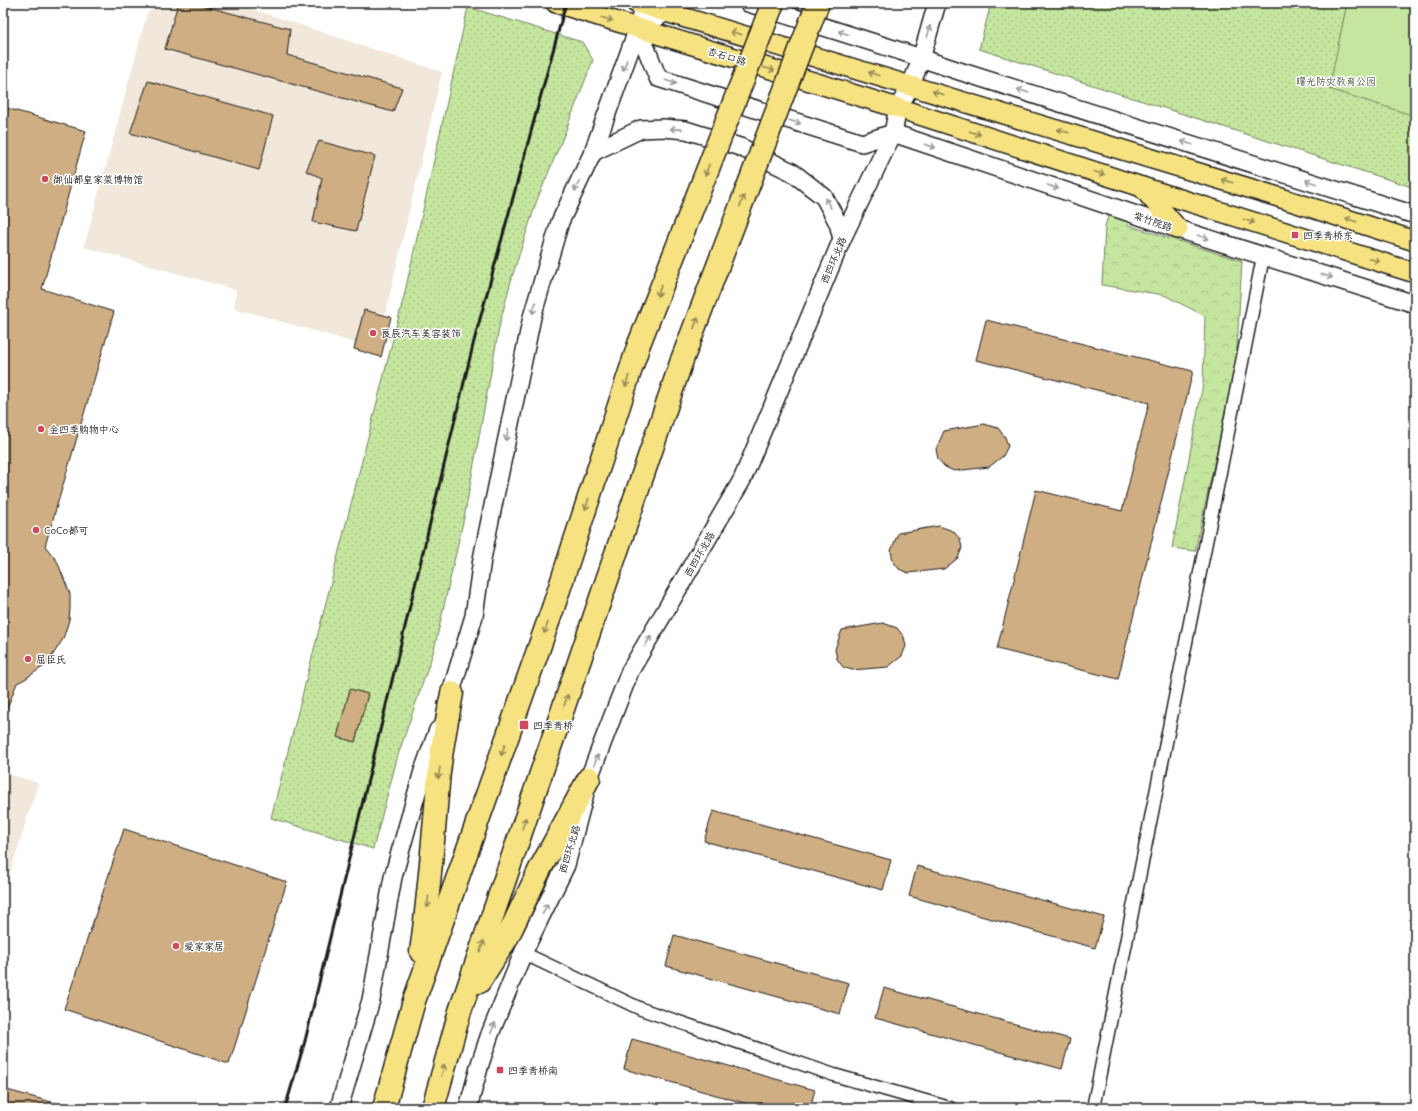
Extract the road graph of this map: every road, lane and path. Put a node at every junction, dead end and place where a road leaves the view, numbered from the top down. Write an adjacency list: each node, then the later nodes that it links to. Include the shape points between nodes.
1 (556, 3): 8 (main road, 杏石口路, one-way to 8)
2 (748, 3): 9 (street, one-way to 2)
3 (772, 3): 25 (highway, one-way to 25, bridge, via 639,344 553,608)
4 (818, 3): 26 (highway, one-way to 4, bridge, via 682,360)
5 (937, 3): 9 (street, 西四环北路, one-way to 5)
6 (642, 4): 7 (main road); 8 (street)
7 (669, 8): 8 (street); 10 (main road, one-way to 7)
8 (638, 28): 11 (main road, 杏石口路, one-way to 11); 12 (street, one-way to 12, via 658,78 862,143); 13 (street, one-way to 13)
9 (921, 59): 10 (street, 西四环北路); 15 (street, one-way to 9)
10 (911, 85): 11 (street, 西四环北路); 18 (main road, one-way to 10)
11 (898, 108): 12 (street, 西四环北路); 14 (main road, one-way to 14)
12 (893, 133): 16 (street, 紫竹院路, one-way to 16); 17 (street, 西四环北路)
13 (593, 152): 17 (street, one-way to 13, via 838,223 824,197 792,172 740,146 686,130 663,128 641,129); 22 (street, one-way to 22, via 560,222 532,317 482,559 474,616)
14 (1142, 187): 16 (main road); 20 (main road, one-way to 20)
15 (1415, 215)
16 (1178, 229): 19 (street, 紫竹院路, one-way to 19)
17 (842, 239): 23 (street, 西四环北路, one-way to 17, via 630,671 742,480)
18 (1415, 241)
19 (1263, 257): 21 (street, 紫竹院路, one-way to 21); 32 (street)
20 (1415, 273)
21 (1415, 304)
22 (452, 693): 25 (highway, one-way to 25, via 438,782 427,912); 27 (street, via 424,771 393,877 371,1000)
23 (589, 778): 24 (street, 西四环北路, one-way to 23, via 566,865); 26 (highway, via 540,869 507,938)
24 (523, 953): 30 (street, 西四环北路, one-way to 24, via 490,1034); 31 (street, via 641,1009 834,1075)
25 (414, 1001): 28 (highway)
26 (460, 1011): 29 (highway, one-way to 26)
27 (339, 1108)
28 (384, 1108)
29 (433, 1108)
30 (468, 1108)
31 (950, 1108)
32 (1093, 1108)

